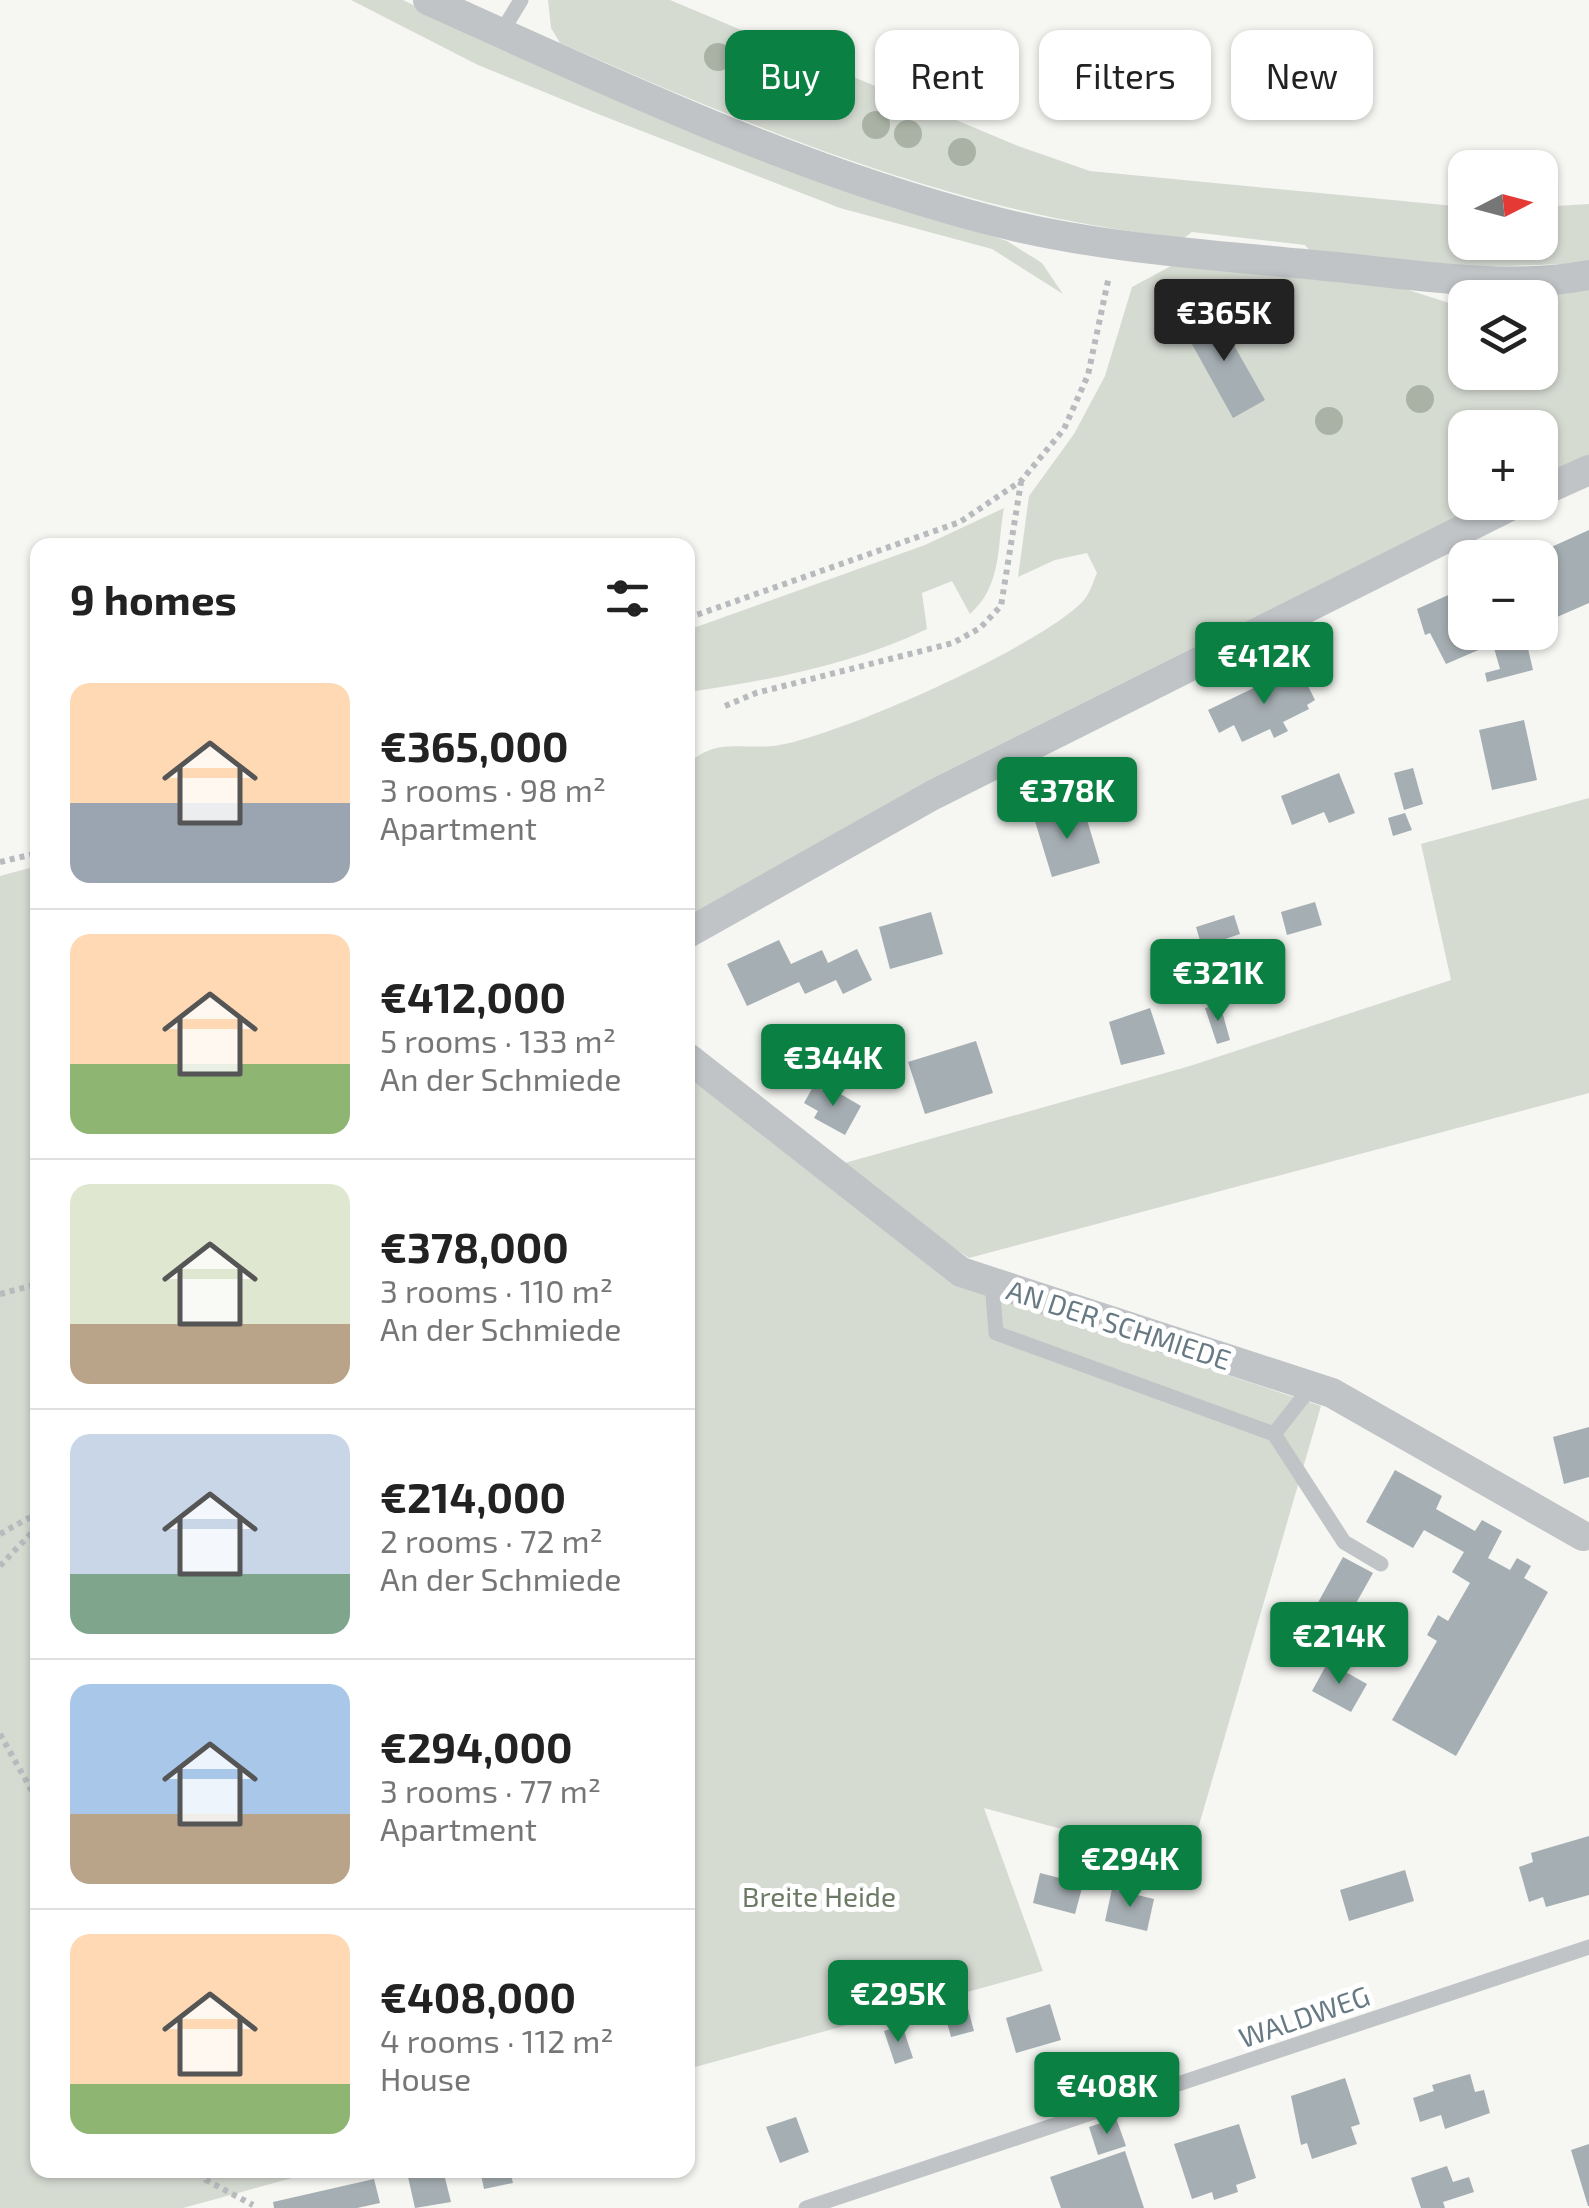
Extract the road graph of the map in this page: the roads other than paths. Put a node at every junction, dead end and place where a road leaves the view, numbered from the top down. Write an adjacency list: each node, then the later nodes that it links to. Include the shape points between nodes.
1 (428, 0): 3 (street)
2 (522, 0): 3 (lane)
3 (501, 33): 4 (street, via 853,178 998,222 1115,246 1486,281)
4 (1589, 275)
5 (1589, 470): 6 (street)
6 (1558, 484)
7 (1482, 520): 8 (street, via 933,795)
8 (695, 929)
9 (695, 1063): 10 (street, AN DER SCHMIEDE, via 962,1272)
10 (992, 1282): 11 (street, AN DER SCHMIEDE); 12 (lane, via 996,1333)
11 (1311, 1387): 12 (lane); 13 (street, AN DER SCHMIEDE)
12 (1274, 1434): 14 (lane, via 1344,1542)
13 (1583, 1536)
14 (1382, 1564)
15 (1589, 1947): 16 (lane, WALDWEG)
16 (806, 2208)

